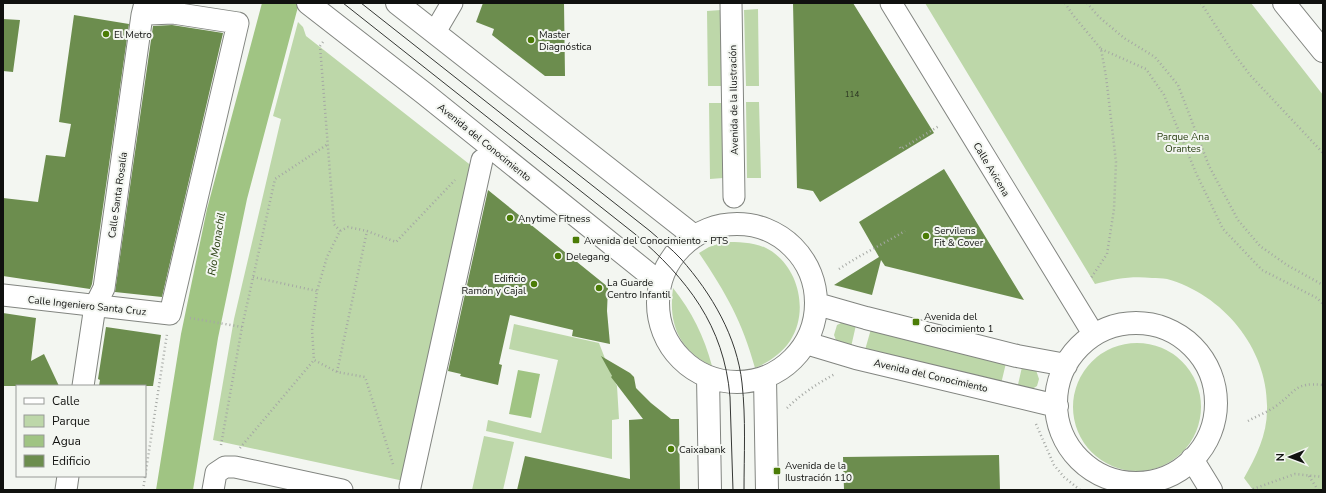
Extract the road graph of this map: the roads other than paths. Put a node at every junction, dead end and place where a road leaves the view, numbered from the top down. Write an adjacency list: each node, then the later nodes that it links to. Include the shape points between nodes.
1 (309, 3): 13 (main road, Avenida del Conocimiento)
2 (397, 3): 8 (main road)
3 (452, 3): 8 (street)
4 (730, 3): 11 (street, Avenida de la Ilustración)
5 (891, 3): 17 (street, Calle Avicena)
6 (1284, 3): 9 (main road)
7 (147, 8): 16 (street, Calle Santa Rosalía, via 142,14 104,288); 16 (street, Calle Ingeniero Santa Cruz, via 238,23 178,315)
8 (435, 32): 12 (main road)
9 (1323, 51)
10 (482, 160): 27 (street)
11 (734, 197)
12 (694, 236): 13 (main road, via 671,258); 15 (main road, via 708,229 737,223 770,230 784,238 805,262 812,275)
13 (660, 283): 20 (main road, via 658,312 666,339 684,362)
14 (3, 295): 16 (street, Calle Ingeniero Santa Cruz)
15 (817, 304): 18 (main road, via 814,324); 19 (main road, via 1017,356)
16 (95, 306): 22 (street, Calle Santa Rosalía)
17 (1094, 335): 19 (main road, via 1079,348); 24 (main road, via 1119,325 1150,324 1179,336 1199,354 1211,376 1216,402 1214,418 1204,448)
18 (806, 343): 21 (main road, via 788,364); 23 (main road, Avenida del Conocimiento, via 856,358)
19 (1066, 366): 23 (main road, via 1058,390)
20 (708, 378): 21 (main road, via 735,383); 31 (main road)
21 (765, 378): 32 (main road)
22 (83, 385)
23 (1057, 406): 26 (main road, via 1061,429 1067,442 1093,470 1107,477 1135,484)
24 (1192, 460): 26 (main road); 33 (main road)
25 (68, 477): 28 (street)
26 (1162, 486)
27 (410, 487)
28 (66, 490)
29 (213, 490): 30 (street, via 216,473 225,467)
30 (342, 490)
31 (710, 490)
32 (767, 490)
33 (1211, 490)

